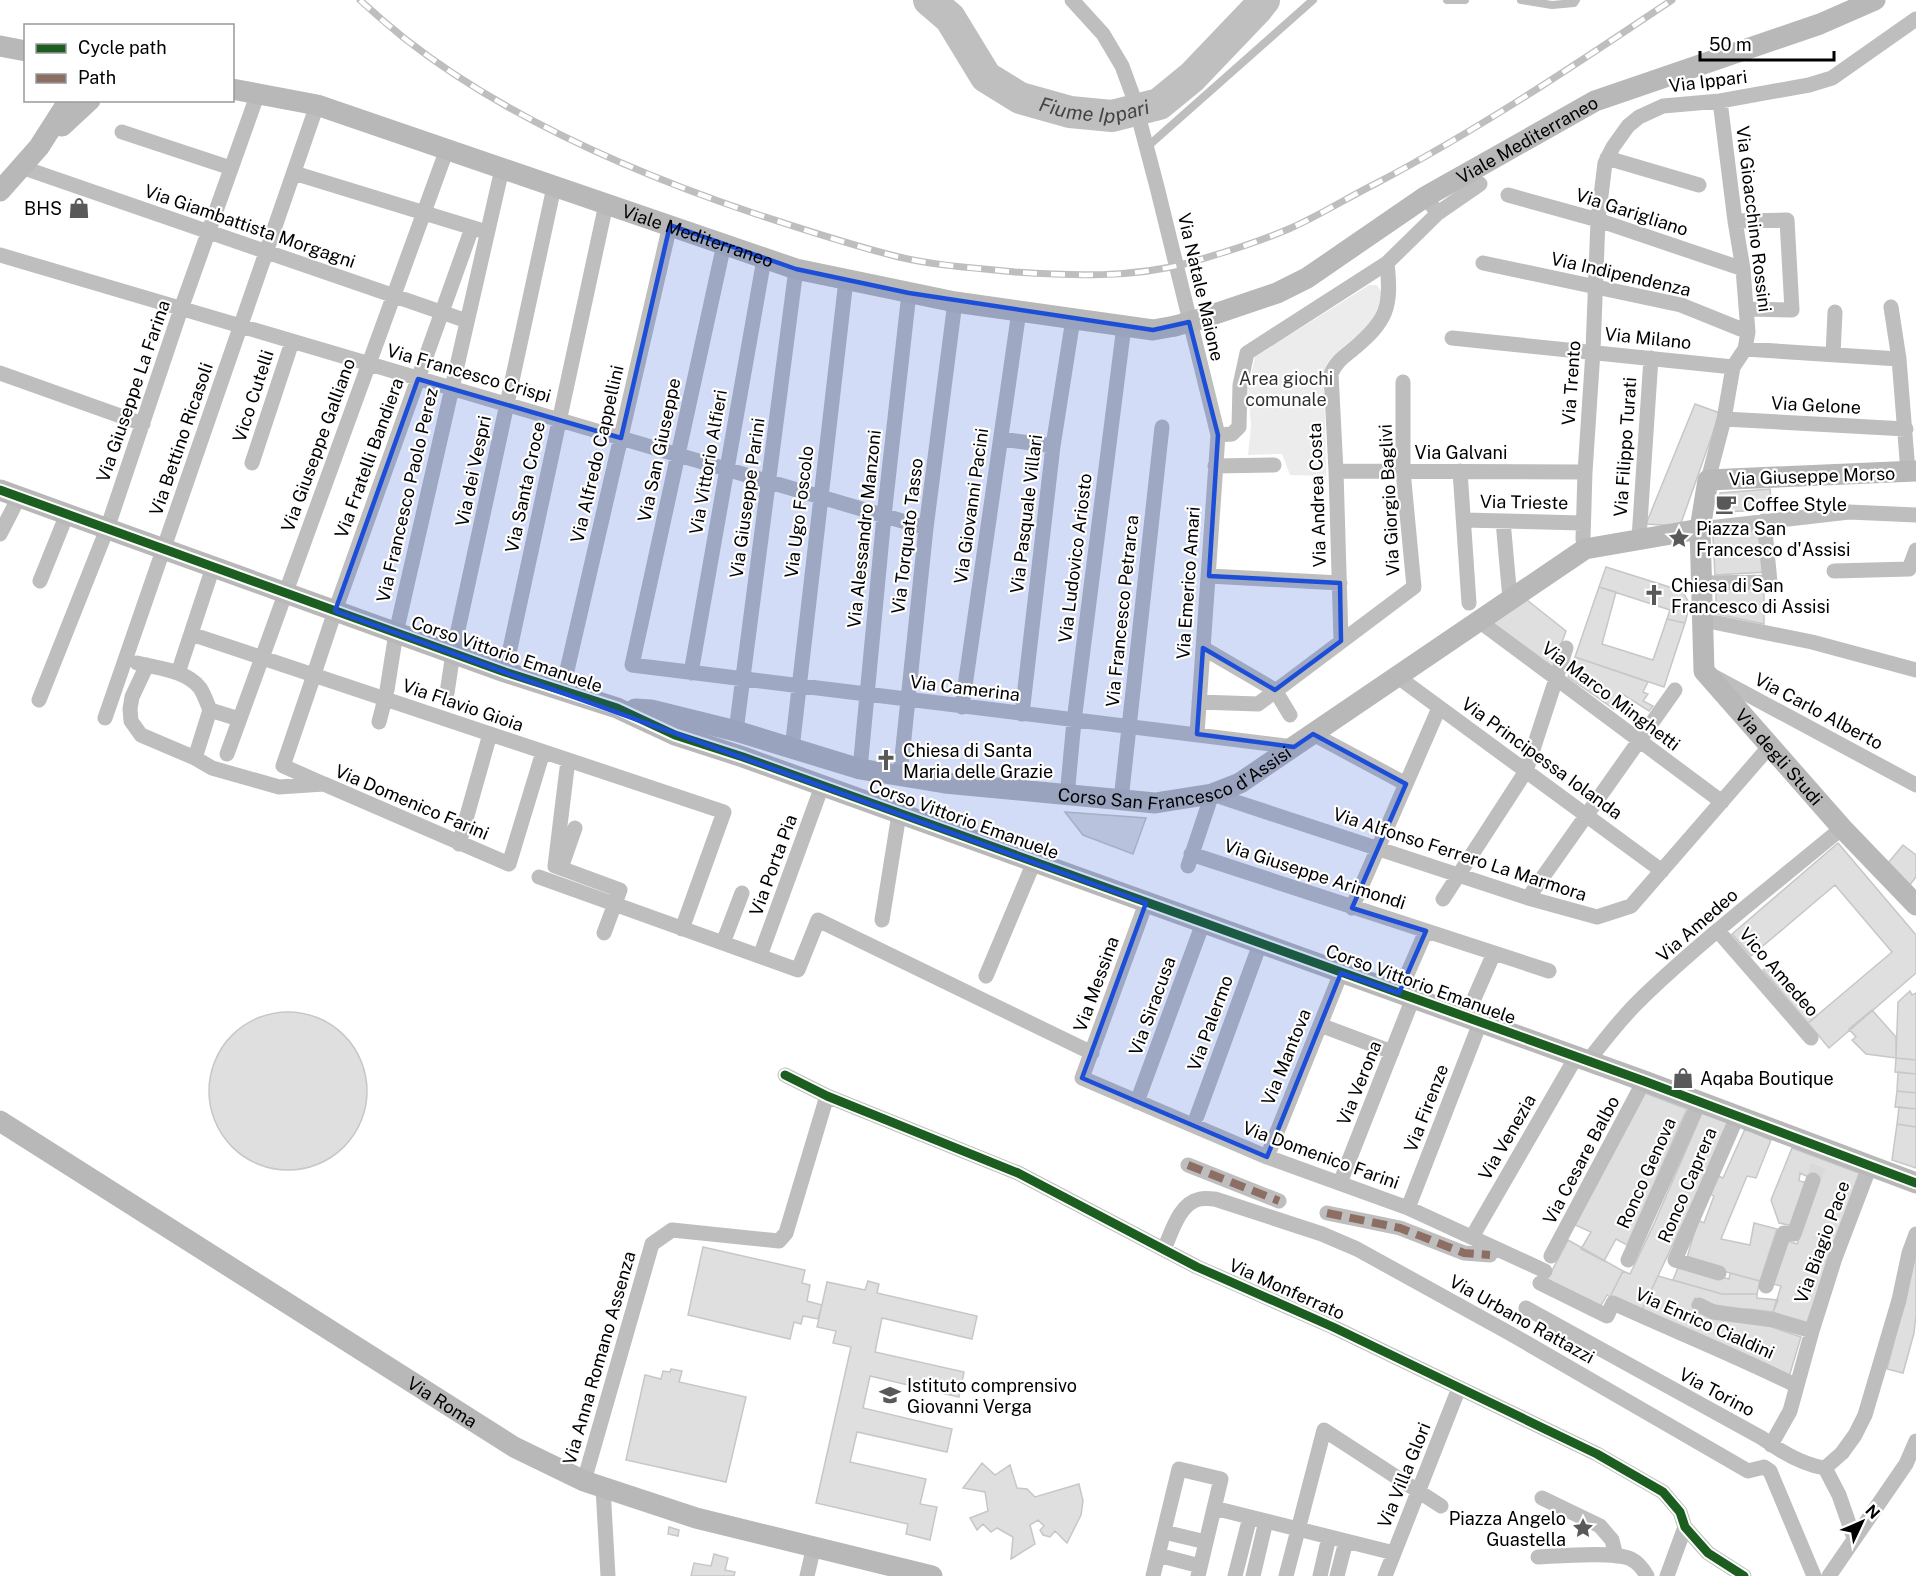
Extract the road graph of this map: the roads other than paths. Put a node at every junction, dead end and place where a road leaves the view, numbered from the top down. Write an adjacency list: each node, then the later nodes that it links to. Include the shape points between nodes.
1 (1072, 0): 17 (street, Via Natale Maione, via 1102,34 1122,66)
2 (1313, 0): 17 (lane)
3 (1447, 0): 4 (lane)
4 (1465, 0)
5 (1521, 0): 6 (lane, via 1552,5)
6 (1576, 0)
7 (1875, 0): 30 (street, Viale Mediterraneo, via 1821,24 1595,102)
8 (1916, 19): 13 (street, Via Ippari, via 1832,78)
9 (0, 46): 10 (street)
10 (24, 51)
11 (234, 89): 12 (street, Viale Mediterraneo)
12 (258, 93): 15 (street, Viale Mediterraneo); 21 (street, Via Giuseppe La Farina)
13 (1720, 101): 19 (street, Via Ippari, via 1663,106 1639,117 1628,126); 33 (street, Via Gioacchino Rossini)
14 (77, 102): 20 (street)
15 (317, 105): 18 (street, Viale Mediterraneo); 23 (street, Via Bettino Ricasoli)
16 (122, 132): 21 (street)
17 (1145, 148): 81 (street, Via Natale Maione)
18 (447, 149): 22 (street, Viale Mediterraneo); 31 (street, Via Giuseppe Galliano)
19 (1607, 158): 25 (street); 32 (street, Via Ippari)
20 (21, 167): 27 (street); 36 (street, Via Giambattista Morgagni)
21 (231, 168): 36 (street, Via Giuseppe La Farina)
22 (502, 169): 26 (street, Viale Mediterraneo); 37 (street, Via Francesco Paolo Perez)
23 (294, 173): 31 (street); 39 (street, Via Bettino Ricasoli)
24 (1480, 184): 30 (street)
25 (1699, 185)
26 (554, 187): 29 (street, Viale Mediterraneo); 75 (street, Via dei Vespri)
27 (0, 191)
28 (1508, 195): 32 (street, Via Garigliano)
29 (606, 204): 34 (street, Viale Mediterraneo); 77 (street, Via Santa Croce)
30 (1432, 205): 42 (street); 59 (street, Viale Mediterraneo, bridge, via 1277,293 1175,326 1153,330)
31 (423, 213): 35 (street); 49 (street, Via Giuseppe Galliano)
32 (1598, 220): 45 (street, Via Garigliano); 47 (street, Via Trento)
33 (1735, 221): 45 (street, Via Gioacchino Rossini); 53 (street, via 1787,220 1792,310)
34 (670, 225): 38 (street, Viale Mediterraneo); 82 (street, Via Alfredo Cappellini)
35 (472, 228): 37 (street); 55 (street, Via Fratelli Bandiera)
36 (209, 232): 39 (street, Via Giambattista Morgagni); 52 (street, Via Giuseppe La Farina)
37 (488, 232): 58 (street, Via Francesco Paolo Perez)
38 (724, 244): 41 (street, Viale Mediterraneo); 85 (street, Via San Giuseppe)
39 (266, 252): 49 (street, Via Giambattista Morgagni); 60 (street, Via Bettino Ricasoli)
40 (0, 255): 52 (street, Via Francesco Crispi)
41 (764, 259): 44 (street, Viale Mediterraneo); 89 (street, Via Vittorio Alfieri)
42 (1387, 263): 81 (street, via 1247,353 1240,386 1239,427 1232,434); 90 (street, Via Andrea Costa, via 1390,290 1380,322 1373,333 1334,365 1331,374)
43 (1483, 263): 47 (street, Via Indipendenza)
44 (796, 269): 46 (street, Viale Mediterraneo); 96 (street, Via Giuseppe Parini)
45 (1743, 269): 53 (street, Via Gioacchino Rossini)
46 (846, 280): 48 (street, Viale Mediterraneo); 98 (street, Via Ugo Foscolo)
47 (1596, 287): 61 (street, Via Indipendenza, via 1681,305); 65 (street, Via Trento)
48 (909, 293): 50 (street, Viale Mediterraneo); 101 (street, Via Alessandro Manzoni)
49 (394, 295): 55 (street, Via Giambattista Morgagni); 69 (street, Via Giuseppe Galliano)
50 (955, 302): 54 (street, Viale Mediterraneo); 106 (street, Via Torquato Tasso)
51 (1891, 307): 68 (street)
52 (181, 309): 60 (street, Via Francesco Crispi); 78 (street, Via Giuseppe La Farina)
53 (1747, 309): 61 (street, Via Gioacchino Rossini)
54 (1019, 311): 57 (street, Viale Mediterraneo); 83 (street, Via Giovanni Pacini)
55 (442, 312): 58 (street, Via Giambattista Morgagni); 72 (street, Via Fratelli Bandiera)
56 (1835, 312): 66 (street)
57 (1073, 319): 59 (street, Viale Mediterraneo); 84 (street, Via Pasquale Villari)
58 (467, 321): 74 (street, Via Francesco Paolo Perez)
59 (1124, 326): 162 (street, Via Ludovico Ariosto)
60 (240, 327): 63 (street, Via Francesco Crispi); 111 (street, Via Bettino Ricasoli)
61 (1748, 332): 64 (street, Via Gioacchino Rossini)
62 (1452, 338): 65 (street, Via Milano)
63 (292, 342): 69 (street, Via Francesco Crispi); 86 (street, Vico Cutelli)
64 (1745, 350): 66 (street); 70 (street, Via Gioacchino Rossini)
65 (1593, 351): 67 (street, Via Milano); 94 (street, Via Trento)
66 (1833, 355): 68 (street)
67 (1650, 358): 70 (street, Via Milano); 110 (street, Via Filippo Turati)
68 (1899, 359): 80 (street)
69 (368, 364): 72 (street, Via Francesco Crispi); 120 (street, Via Giuseppe Galliano)
70 (1733, 367): 76 (street, Via Gioacchino Rossini)
71 (0, 373): 78 (street)
72 (418, 379): 74 (street, Via Francesco Crispi); 122 (street, Via Fratelli Bandiera)
73 (1403, 382): 91 (street, Via Giorgio Baglivi)
74 (452, 389): 75 (street, Via Francesco Crispi); 125 (street, Via Francesco Paolo Perez)
75 (507, 405): 77 (street, Via Francesco Crispi); 130 (street, Via dei Vespri)
76 (1724, 419): 80 (street, Via Gelone); 95 (street, Via Gioacchino Rossini)
77 (559, 420): 82 (street, Via Francesco Crispi); 138 (street, Via Santa Croce)
78 (143, 424): 108 (street, Via Giuseppe La Farina)
79 (1162, 427): 164 (street, Via Francesco Petrarca)
80 (1906, 429): 93 (street)
81 (1218, 435): 88 (street, Via Emerico Amari)
82 (621, 438): 85 (street, Via Francesco Crispi); 147 (street, Via Alfredo Cappellini)
83 (1001, 439): 84 (street); 154 (street, Via Giovanni Pacini)
84 (1053, 446): 158 (street, Via Pasquale Villari)
85 (678, 455): 89 (street, Via Francesco Crispi); 134 (street, Via San Giuseppe)
86 (252, 463)
87 (1274, 465): 88 (street)
88 (1215, 466): 116 (street, Via Emerico Amari)
89 (727, 470): 96 (street, Via Francesco Crispi); 140 (street, Via Vittorio Alfieri)
90 (1336, 471): 91 (street, Via Galvani); 119 (street, Via Andrea Costa)
91 (1403, 471): 92 (street, Via Galvani); 127 (street, Via Giorgio Baglivi, via 1414,587)
92 (1460, 471): 94 (street, Via Galvani); 102 (street)
93 (1912, 471): 95 (street, Via Giuseppe Morso)
94 (1585, 472): 105 (street, Via Trento)
95 (1708, 480): 107 (street)
96 (768, 482): 98 (street, Via Francesco Crispi); 142 (street, Via Giuseppe Parini)
97 (9, 493): 99 (street, Corso Vittorio Emanuele); 109 (street)
98 (821, 497): 101 (street, Via Francesco Crispi); 144 (street, Via Ugo Foscolo)
99 (67, 514): 108 (street, Corso Vittorio Emanuele); 117 (street)
100 (1916, 514): 104 (street, via 1849,512)
101 (884, 516): 106 (street, Via Francesco Crispi); 150 (street, Via Alessandro Manzoni)
102 (1464, 520): 103 (street, Via Trieste); 123 (street)
103 (1503, 521): 105 (street, Via Trieste); 121 (street)
104 (1764, 521): 107 (street); 118 (street, via 1770,582)
105 (1583, 523): 112 (street, Via Trento)
106 (926, 528): 152 (street, Via Torquato Tasso)
107 (1708, 528): 110 (street, Corso San Francesco d'Assisi); 118 (street)
108 (107, 529): 111 (street, Corso Vittorio Emanuele); 151 (street, Via Giuseppe La Farina)
109 (0, 534)
110 (1639, 538): 112 (street, Corso San Francesco d'Assisi)
111 (163, 549): 114 (street, Corso Vittorio Emanuele); 132 (street, Via Bettino Ricasoli)
112 (1585, 549): 121 (street, Corso San Francesco d'Assisi)
113 (1916, 550): 115 (street, via 1909,569)
114 (213, 567): 120 (street, Corso Vittorio Emanuele); 126 (street)
115 (1834, 571)
116 (1209, 576): 119 (street); 128 (street, Via Emerico Amari)
117 (40, 581)
118 (1703, 583): 124 (street)
119 (1340, 584): 127 (street, Via Andrea Costa)
120 (285, 593): 122 (street, Corso Vittorio Emanuele); 131 (street, Via Giuseppe Galliano)
121 (1510, 599): 123 (street, Corso San Francesco d'Assisi)
122 (335, 611): 125 (street, Corso Vittorio Emanuele); 137 (street, Via Fratelli Bandiera)
123 (1474, 612): 141 (street, Corso San Francesco d'Assisi); 143 (street, Via Marco Minghetti)
124 (1703, 620): 135 (street, via 1812,642); 136 (street)
125 (396, 633): 130 (street, Corso Vittorio Emanuele); 149 (street, Via Francesco Paolo Perez)
126 (191, 634): 131 (street, Via Flavio Gioia); 139 (street)
127 (1341, 641): 145 (street, Via Giorgio Baglivi)
128 (1203, 648): 145 (street); 153 (street, Via Emerico Amari)
129 (1566, 648): 143 (street)
130 (453, 654): 138 (street, Corso Vittorio Emanuele); 148 (street, Via dei Vespri)
131 (261, 658): 137 (street, Via Flavio Gioia); 161 (street, Via Giuseppe Galliano)
132 (126, 660): 133 (street); 160 (street, Via Bettino Ricasoli)
133 (147, 665): 139 (street); 175 (street, via 132,697 131,721 141,735)
134 (632, 665): 140 (street, Via Camerina)
135 (1916, 670)
136 (1704, 671): 170 (street, Via degli Studi); 182 (street, Via Carlo Alberto)
137 (315, 672): 149 (street, Via Flavio Gioia); 180 (street, Via Fratelli Bandiera, via 283,766)
138 (505, 672): 147 (street, Corso Vittorio Emanuele)
139 (178, 673): 157 (street, via 197,685)
140 (691, 673): 142 (street, Via Camerina)
141 (1398, 676): 156 (street, Via Principessa Iolanda); 167 (street, Corso San Francesco d'Assisi)
142 (742, 679): 144 (street, Via Camerina); 165 (street, Via Giuseppe Parini)
143 (1556, 680): 169 (street, Via Marco Minghetti); 178 (street)
144 (799, 686): 150 (street, Via Camerina); 172 (street, Via Ugo Foscolo)
145 (1275, 690): 153 (street, Via Giorgio Baglivi, via 1258,704); 159 (street)
146 (1675, 690): 169 (street)
147 (562, 692): 155 (street, Corso Vittorio Emanuele)
148 (447, 693)
149 (386, 694): 163 (street, Via Francesco Paolo Perez); 166 (street, Via Flavio Gioia)
150 (867, 695): 152 (street, Via Camerina); 177 (street, Via Alessandro Manzoni)
151 (39, 700)
152 (908, 700): 154 (street, Via Camerina); 179 (street, Via Torquato Tasso)
153 (1199, 702): 168 (street, Via Emerico Amari)
154 (962, 707): 158 (street, Via Camerina)
155 (616, 708): 165 (street, Corso San Francesco d'Assisi, via 651,710); 183 (street, Corso Vittorio Emanuele, via 675,735)
156 (1439, 708): 178 (street, Via Principessa Iolanda); 181 (street)
157 (210, 710): 161 (street); 175 (street)
158 (1022, 714): 162 (street, Via Camerina)
159 (1290, 715)
160 (105, 718)
161 (239, 719): 174 (street, Via Giuseppe Galliano)
162 (1074, 721): 164 (street, Via Camerina); 185 (street, Via Ludovico Ariosto)
163 (379, 722)
164 (1129, 727): 168 (street, Via Camerina); 186 (street, Via Francesco Petrarca)
165 (736, 731): 172 (street, Corso San Francesco d'Assisi)
166 (490, 734): 173 (street, Via Flavio Gioia); 192 (street)
167 (1312, 734): 171 (street, Corso San Francesco d'Assisi); 181 (street)
168 (1197, 735): 171 (street, Via Camerina)
169 (1639, 742): 187 (street, Via Marco Minghetti); 189 (street)
170 (1770, 746): 187 (street, Via Alfonso Ferrero La Marmora); 191 (street, Via degli Studi)
171 (1294, 747): 184 (street, Corso San Francesco d'Assisi, via 1240,783)
172 (792, 749): 177 (street, Corso San Francesco d'Assisi)
173 (543, 752): 176 (street, Via Flavio Gioia); 192 (street, Via Domenico Farini, via 509,864)
174 (227, 754)
175 (195, 758): 180 (street, Via Domenico Farini, via 212,768 279,787)
176 (568, 760): 195 (street, via 555,866); 208 (street, Via Flavio Gioia, via 724,812)
177 (860, 769): 179 (street, Corso San Francesco d'Assisi)
178 (1526, 771): 189 (street, Via Principessa Iolanda); 197 (street)
179 (900, 776): 185 (street, Corso San Francesco d'Assisi)
180 (324, 784): 192 (street, Via Domenico Farini)
181 (1406, 784): 193 (street)
182 (1916, 785)
183 (822, 786): 188 (street, Corso Vittorio Emanuele); 215 (street, Via Porta Pia)
184 (1212, 794): 186 (street, Corso San Francesco d'Assisi, via 1155,803); 193 (street, Via Alfonso Ferrero La Marmora); 205 (street, Via Giuseppe Arimondi, via 1190,860)
185 (1067, 796): 186 (street, Corso San Francesco d'Assisi)
186 (1121, 800)
187 (1722, 802): 196 (street, Via Alfonso Ferrero La Marmora)
188 (899, 814): 194 (street, Corso Vittorio Emanuele); 206 (street)
189 (1587, 816): 196 (street, Via Principessa Iolanda); 200 (street)
190 (575, 828): 195 (street)
191 (1842, 828): 204 (street, Via degli Studi); 210 (street, Via Amedeo)
192 (459, 844)
193 (1377, 849): 197 (street, Via Alfonso Ferrero La Marmora); 205 (street)
194 (1034, 862): 202 (street, Corso Vittorio Emanuele); 218 (street)
195 (561, 868): 203 (street, via 620,890)
196 (1662, 871): 200 (street, Via Alfonso Ferrero La Marmora, via 1631,906 1597,917)
197 (1458, 875): 200 (street, Via Alfonso Ferrero La Marmora); 201 (street)
198 (539, 877): 203 (street)
199 (742, 893): 212 (street)
200 (1528, 898)
201 (1443, 899)
202 (1146, 903): 207 (street, Corso Vittorio Emanuele); 224 (street, Via Messina)
203 (614, 905): 208 (street); 211 (street)
204 (1916, 905)
205 (1352, 908): 209 (street, Via Giuseppe Arimondi)
206 (882, 920)
207 (1203, 923): 213 (street, Corso Vittorio Emanuele); 230 (street, Via Siracusa)
208 (682, 929): 212 (street)
209 (1426, 931): 214 (street, Via Giuseppe Arimondi); 219 (street)
210 (1718, 931): 222 (street, Vico Amedeo); 225 (street, Via Amedeo)
211 (604, 933)
212 (723, 943): 215 (street)
213 (1260, 944): 217 (street, Corso Vittorio Emanuele); 232 (street, Via Palermo)
214 (1494, 953): 216 (street, Via Giuseppe Arimondi); 220 (street)
215 (760, 956): 224 (street, via 798,970 818,920)
216 (1549, 971)
217 (1341, 973): 219 (street, Corso Vittorio Emanuele); 221 (street, Via Mantova)
218 (986, 976)
219 (1406, 996): 220 (street, Corso Vittorio Emanuele); 223 (street, Via Verona)
220 (1473, 1020): 225 (street, Corso Vittorio Emanuele); 242 (street, Via Firenze)
221 (1320, 1025): 223 (street); 235 (street, Via Mantova)
222 (1811, 1038)
223 (1392, 1052): 239 (street, Via Verona)
224 (1092, 1053): 227 (street, Via Messina)
225 (1582, 1059): 228 (street, Corso Vittorio Emanuele); 245 (street, Via Venezia)
226 (784, 1076): 229 (street, Via Monferrato)
227 (1082, 1078): 230 (street, Via Domenico Farini)
228 (1644, 1081): 231 (street, Corso Vittorio Emanuele); 248 (street, Via Cesare Balbo)
229 (827, 1096): 246 (street, Via Monferrato, via 1018,1173); 262 (street, Via Anna Romano Assenza, via 786,1233 779,1241 672,1230 652,1244)
230 (1137, 1102): 235 (street, Via Domenico Farini)
231 (1699, 1102): 233 (street, Corso Vittorio Emanuele); 249 (street, Ronco Genova)
232 (1197, 1116)
233 (1737, 1117): 237 (street, Corso Vittorio Emanuele, via 1822,1154); 250 (street, Ronco Caprera, via 1675,1260)
234 (0, 1121): 262 (street, Via Roma, via 514,1447)
235 (1267, 1157): 239 (street, Via Domenico Farini)
236 (1188, 1165): 241 (street)
237 (1870, 1166): 240 (street, Corso Vittorio Emanuele); 255 (street, Via Biagio Pace)
238 (1813, 1180): 252 (street, via 1794,1234 1784,1233)
239 (1341, 1183): 242 (street, Via Domenico Farini)
240 (1916, 1183)
241 (1279, 1201)
242 (1408, 1208): 245 (street, Via Domenico Farini)
243 (1327, 1213): 247 (street, via 1401,1228 1464,1253)
244 (1916, 1234): 261 (street, via 1865,1415 1842,1453)
245 (1472, 1237): 251 (street, Via Domenico Farini)
246 (1164, 1250): 257 (street, Via Monferrato); 295 (street, Via Urbano Rattazzi, via 1178,1217 1200,1199 1215,1199 1357,1249 1748,1471 1764,1467 1770,1471)
247 (1490, 1255)
248 (1551, 1256)
249 (1628, 1260)
250 (1719, 1273)
251 (1543, 1277): 256 (street, Via Enrico Cialdini, via 1607,1316 1613,1303)
252 (1766, 1286)
253 (1700, 1305): 255 (street, Via Biagio Pace, via 1713,1312 1774,1320)
254 (1526, 1308): 259 (street, Via Torino)
255 (1812, 1331): 256 (street, Via Biagio Pace)
256 (1797, 1386): 259 (street, Via Biagio Pace, via 1790,1411)
257 (1459, 1388): 263 (street, Via Villa Glori); 269 (street, Via Monferrato, via 1597,1454 1663,1492 1680,1512)
258 (1916, 1442): 260 (street)
259 (1771, 1445): 261 (street, Via Torino)
260 (1911, 1467): 273 (street)
261 (1825, 1468): 273 (street)
262 (594, 1484): 276 (street, Via Roma, via 696,1518); 282 (street, Via Anna Romano Assenza)
263 (1418, 1492): 265 (street); 270 (street, via 1324,1430); 277 (street, Via Villa Glori)
264 (1542, 1498): 279 (street, via 1600,1526 1612,1540)
265 (1441, 1506)
266 (1214, 1508): 267 (street); 271 (street, via 1221,1479 1179,1469); 275 (street)
267 (1250, 1517): 268 (street); 286 (street)
268 (1266, 1521): 270 (street); 287 (street)
269 (1685, 1527): 293 (street); 294 (street, Via Monferrato, via 1708,1553)
270 (1298, 1529): 272 (street); 288 (street)
271 (1164, 1532): 275 (street); 278 (street)
272 (1329, 1537): 274 (street); 289 (street)
273 (1854, 1538): 296 (street)
274 (1346, 1541): 277 (street); 290 (street)
275 (1206, 1542): 281 (street)
276 (814, 1546): 283 (street); 284 (street, Via Roma)
277 (1394, 1553): 291 (street, Via Villa Glori)
278 (1158, 1556): 281 (street); 285 (street)
279 (1616, 1556): 280 (street); 292 (street, via 1630,1558)
280 (1538, 1557)
281 (1199, 1571)
282 (608, 1576)
283 (807, 1576)
284 (933, 1576)
285 (1153, 1576)
286 (1235, 1576)
287 (1253, 1576)
288 (1286, 1576)
289 (1320, 1576)
290 (1337, 1576)
291 (1385, 1576)
292 (1647, 1576)
293 (1667, 1576)
294 (1744, 1576)
295 (1814, 1576)
296 (1829, 1576)

